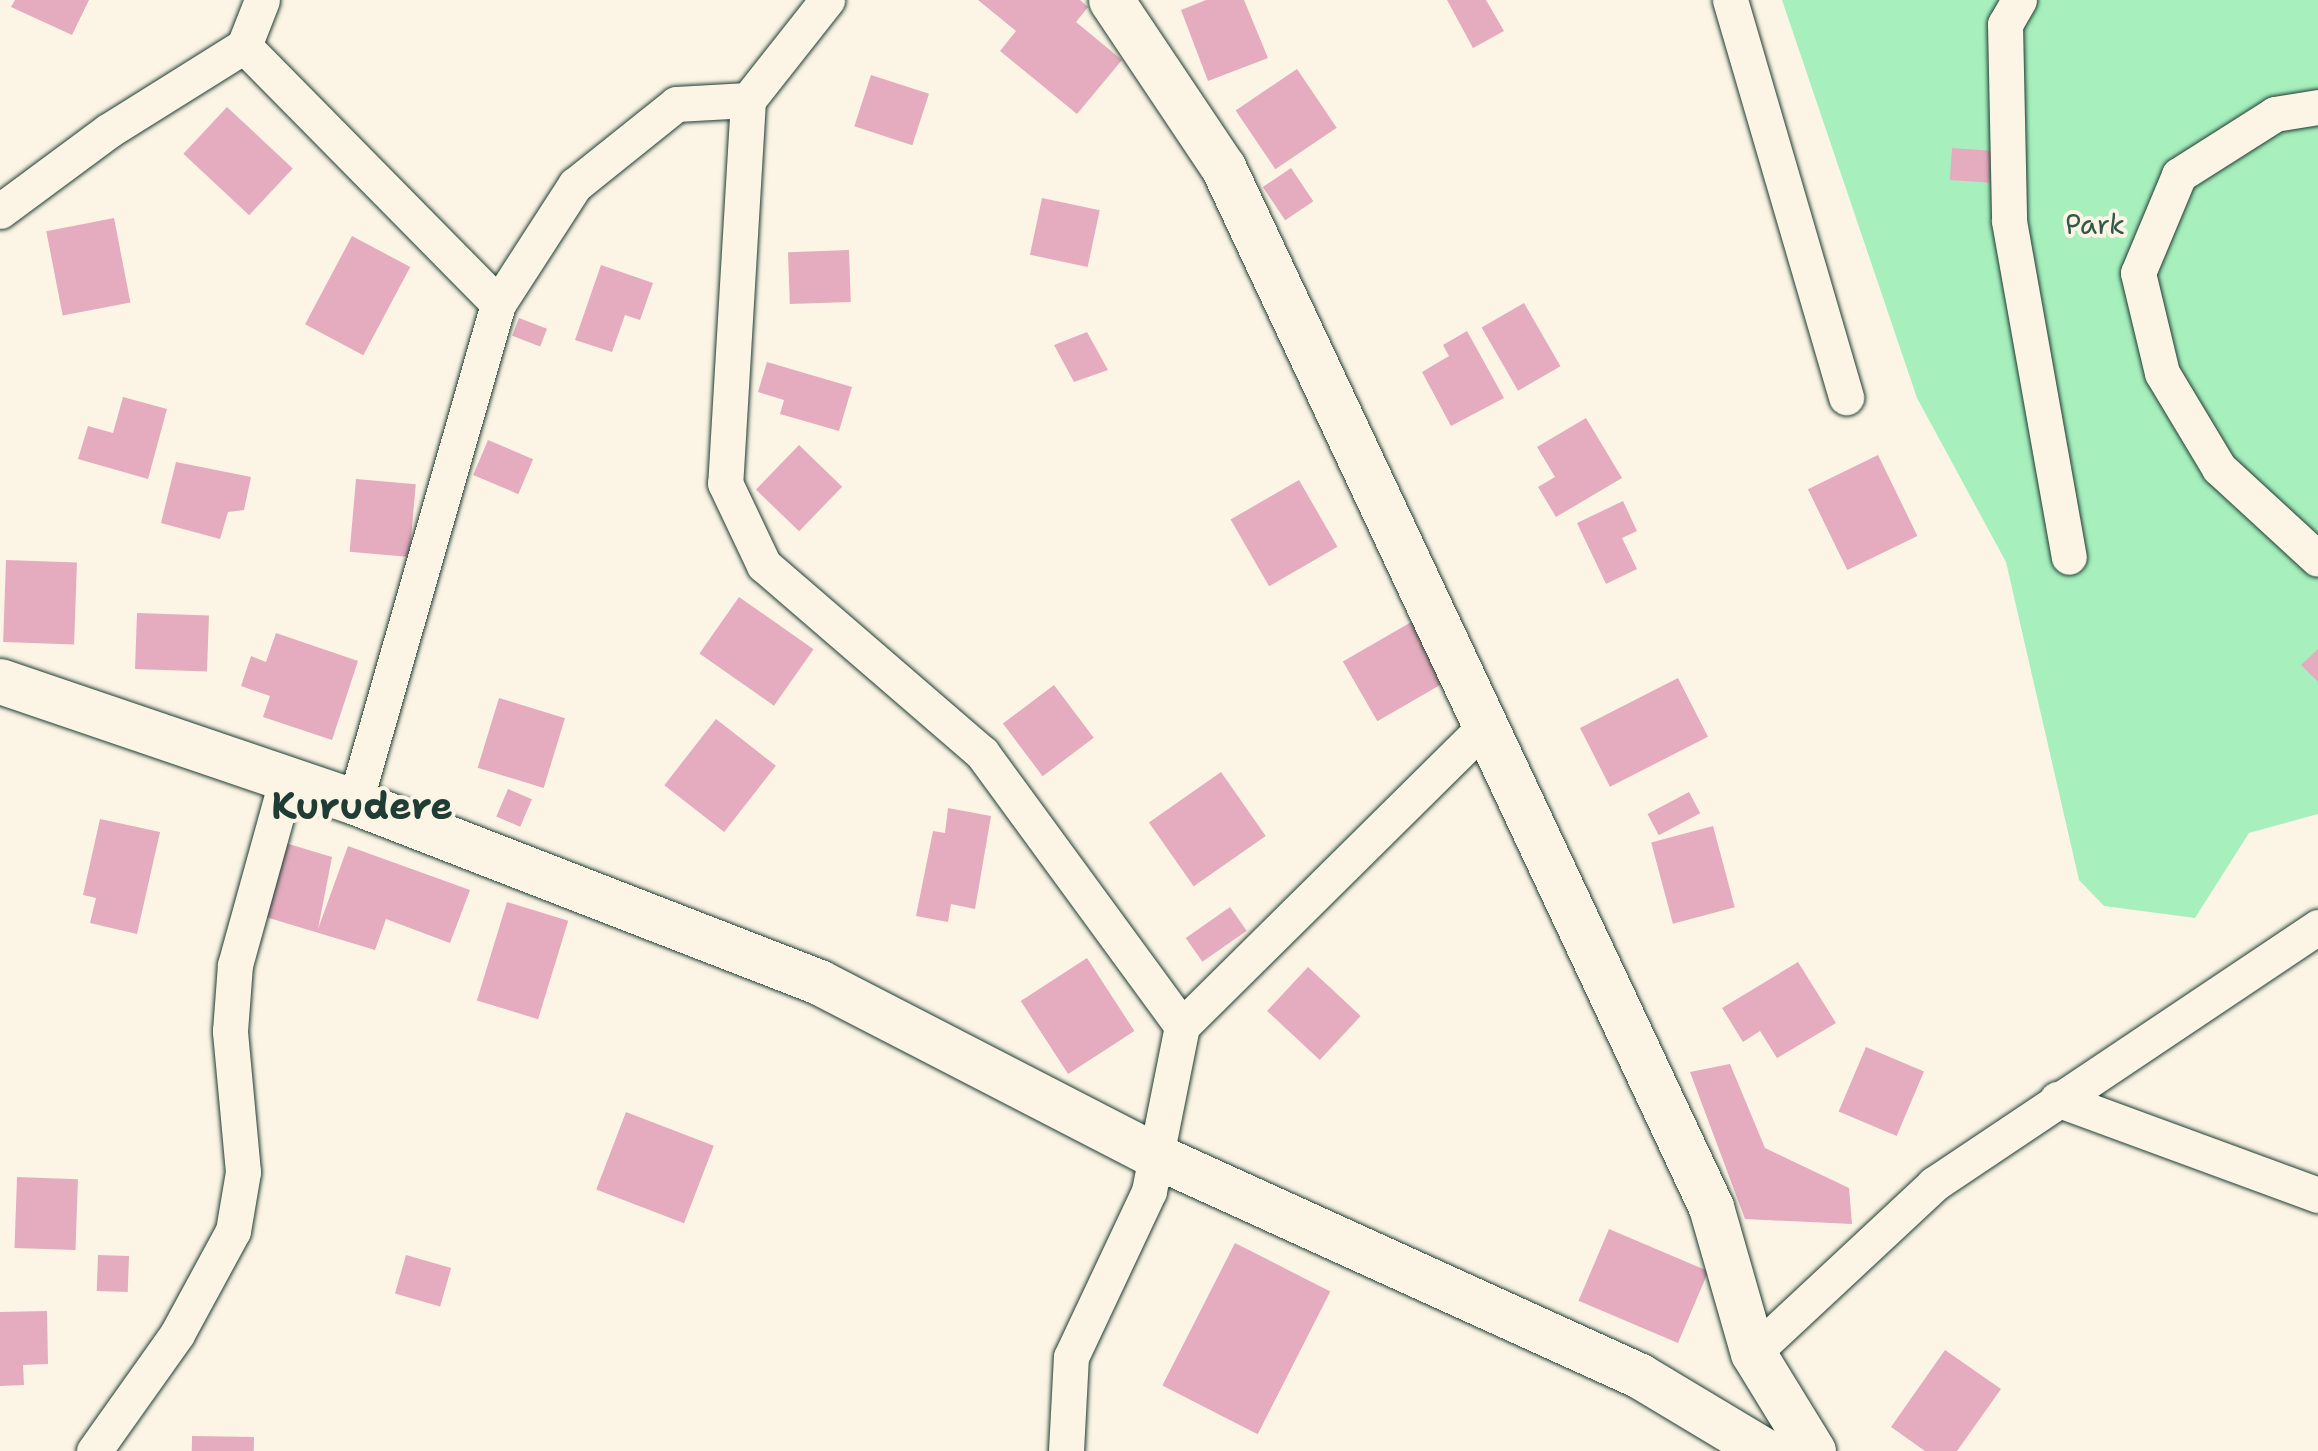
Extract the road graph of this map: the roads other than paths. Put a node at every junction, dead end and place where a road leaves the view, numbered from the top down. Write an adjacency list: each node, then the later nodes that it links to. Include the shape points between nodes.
1 (262, 0): 6 (street)
2 (827, 0): 7 (street)
3 (1112, 0): 15 (street, via 1223,167)
4 (1730, 0): 11 (street)
5 (2019, 0): 12 (street, via 2005,24 2009,221)
6 (244, 46): 9 (street, via 108,131); 10 (street)
7 (748, 100): 10 (street, via 676,104 575,185); 19 (street, via 724,483 764,565 982,753)
8 (2318, 107): 13 (street, via 2276,114 2179,175 2138,274 2162,373 2218,468)
9 (0, 211)
10 (498, 304): 17 (street)
11 (1846, 397)
12 (2068, 557)
13 (2318, 559)
14 (0, 680): 16 (street)
15 (1486, 726): 19 (street); 23 (street, via 1711,1207)
16 (287, 778): 17 (street); 25 (street, via 250,888 235,965 230,1031 243,1172 233,1231 177,1334)
17 (355, 802): 21 (street, via 819,982)
18 (2318, 927): 20 (street)
19 (1182, 1026): 21 (street)
20 (2056, 1099): 22 (street); 23 (street, via 1934,1184)
21 (1154, 1155): 24 (street, via 1640,1376); 26 (street, via 1149,1191 1071,1357)
22 (2318, 1195)
23 (1753, 1353): 27 (street)
24 (1748, 1445)
25 (94, 1451)
26 (1066, 1451)
27 (1813, 1451)

